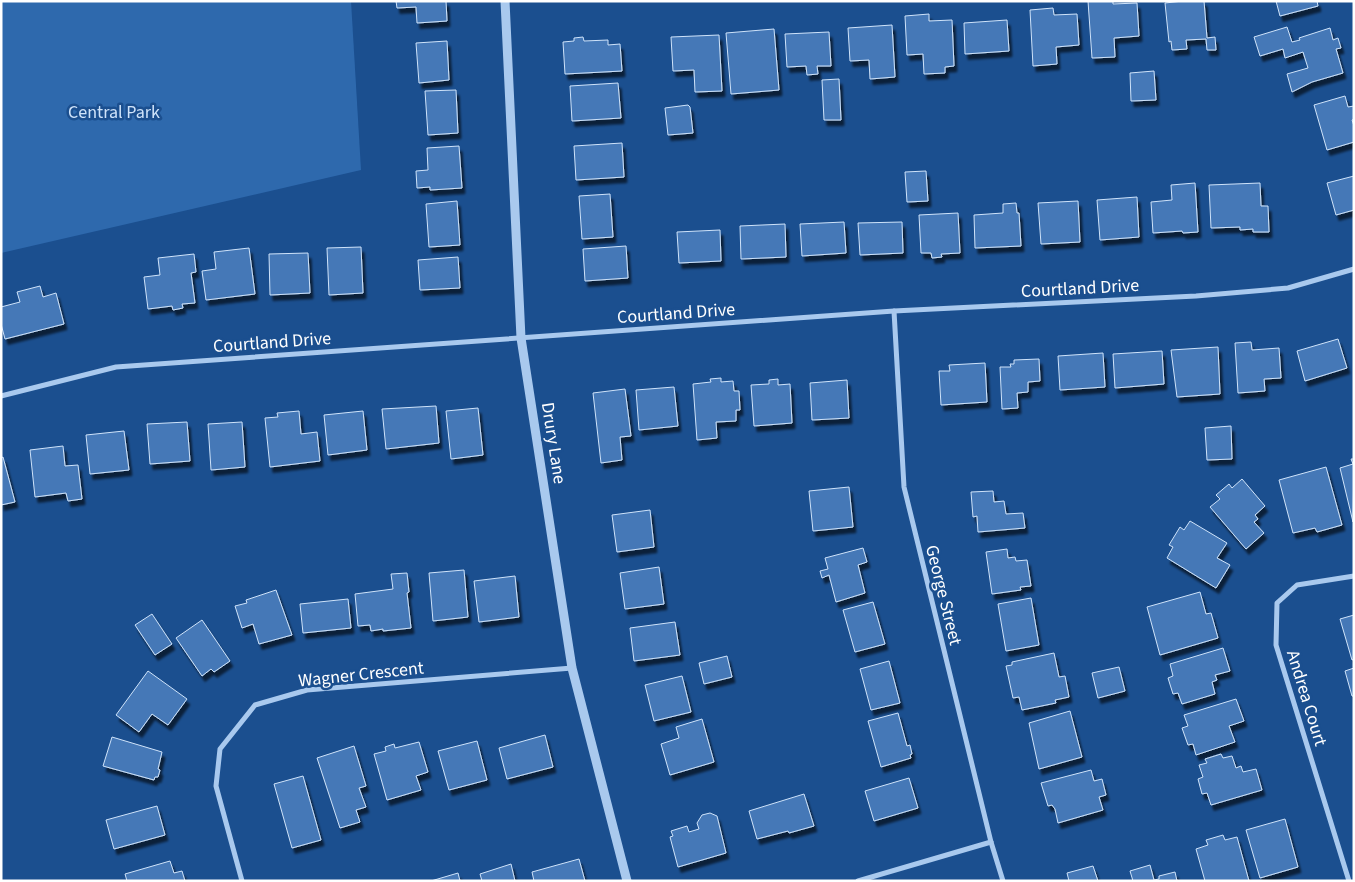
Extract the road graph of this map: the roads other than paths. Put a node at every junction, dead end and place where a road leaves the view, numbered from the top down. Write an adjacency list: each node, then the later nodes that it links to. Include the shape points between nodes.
1 (505, 1): 4 (street, Drury Lane)
2 (1354, 269): 3 (street, Courtland Drive, via 1279,289)
3 (894, 311): 4 (street, Courtland Drive); 8 (street, George Street, via 904,487)
4 (521, 338): 5 (street, Courtland Drive, via 116,367); 7 (street, Drury Lane)
5 (1, 396)
6 (1354, 576): 13 (street, Andrea Court, via 1297,585 1277,603 1276,646)
7 (572, 668): 9 (street, Wagner Crescent, via 307,690 255,705 220,749 216,786); 10 (street, Drury Lane)
8 (991, 842): 11 (street); 12 (street, George Street)
9 (242, 881)
10 (627, 881)
11 (858, 881)
12 (1003, 881)
13 (1349, 881)

